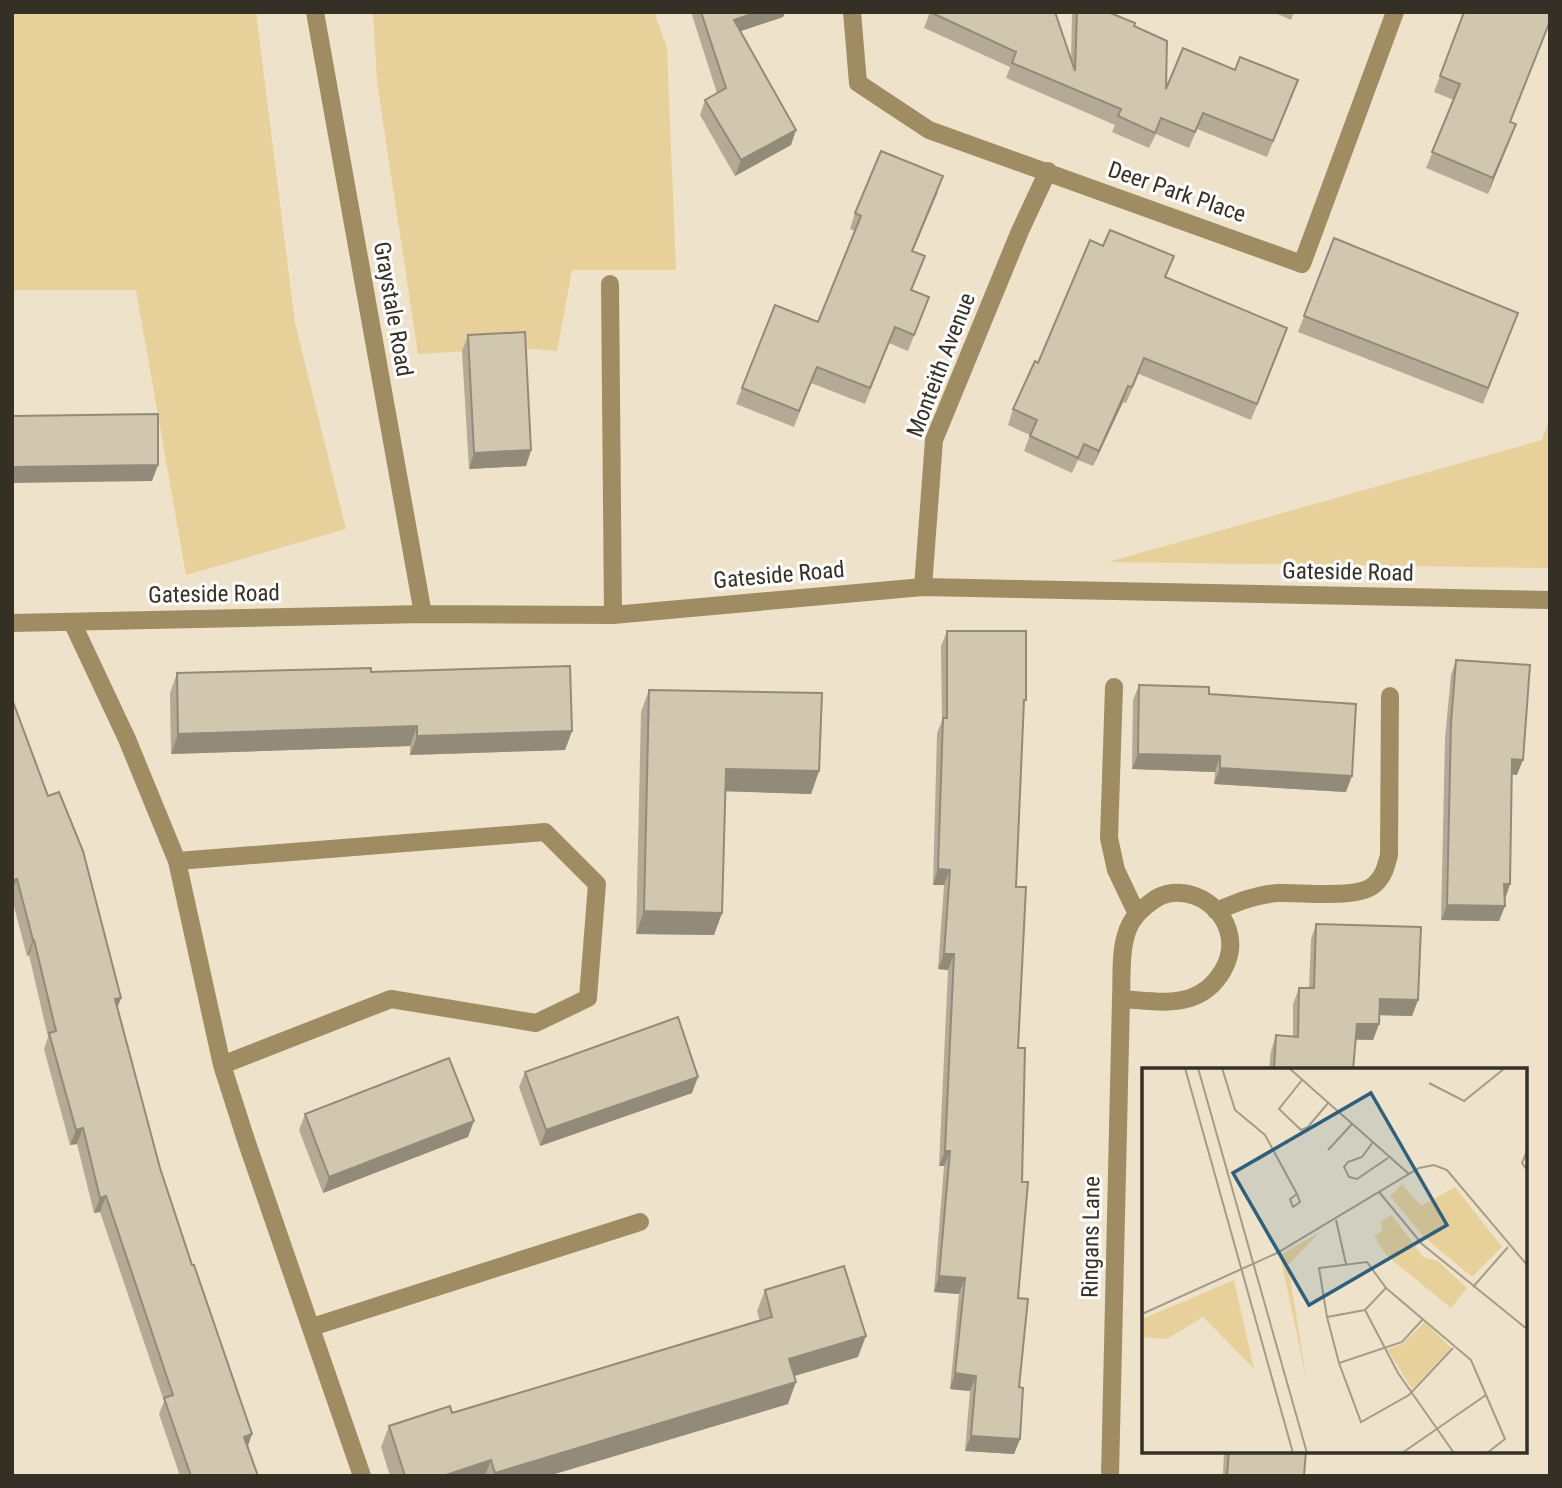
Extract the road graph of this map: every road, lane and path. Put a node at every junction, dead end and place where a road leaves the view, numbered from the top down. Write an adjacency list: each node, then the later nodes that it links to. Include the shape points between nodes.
1 (315, 12): 8 (street, Graystale Road)
2 (852, 12): 4 (street, Deer Park Place, via 859,83 929,130)
3 (1395, 12): 4 (street, Deer Park Place, via 1302,264)
4 (1048, 171): 6 (street, Monteith Avenue, via 934,440)
5 (610, 284): 9 (street)
6 (923, 587): 7 (street, Gateside Road); 9 (street, Gateside Road)
7 (1550, 600)
8 (423, 614): 9 (street, Gateside Road); 10 (street, Gateside Road)
9 (613, 615)
10 (72, 622): 11 (street, Gateside Road); 14 (street)
11 (12, 623)
12 (1114, 687): 16 (street, via 1109,838 1116,870)
13 (1390, 696): 15 (street, via 1389,855 1385,872 1374,886 1358,892 1260,895)
14 (177, 860): 18 (street); 18 (street, via 545,832 597,884 588,998 536,1023 391,999)
15 (1216, 911): 16 (street, via 1200,897 1178,891 1158,896); 17 (street, via 1228,930 1229,956 1222,974 1207,990 1189,999)
16 (1136, 912): 17 (street, Ringans Lane, via 1126,936)
17 (1121, 999): 22 (street, Ringans Lane)
18 (222, 1065): 20 (street)
19 (640, 1222): 20 (street)
20 (312, 1326): 21 (street)
21 (362, 1476)
22 (1110, 1476)

